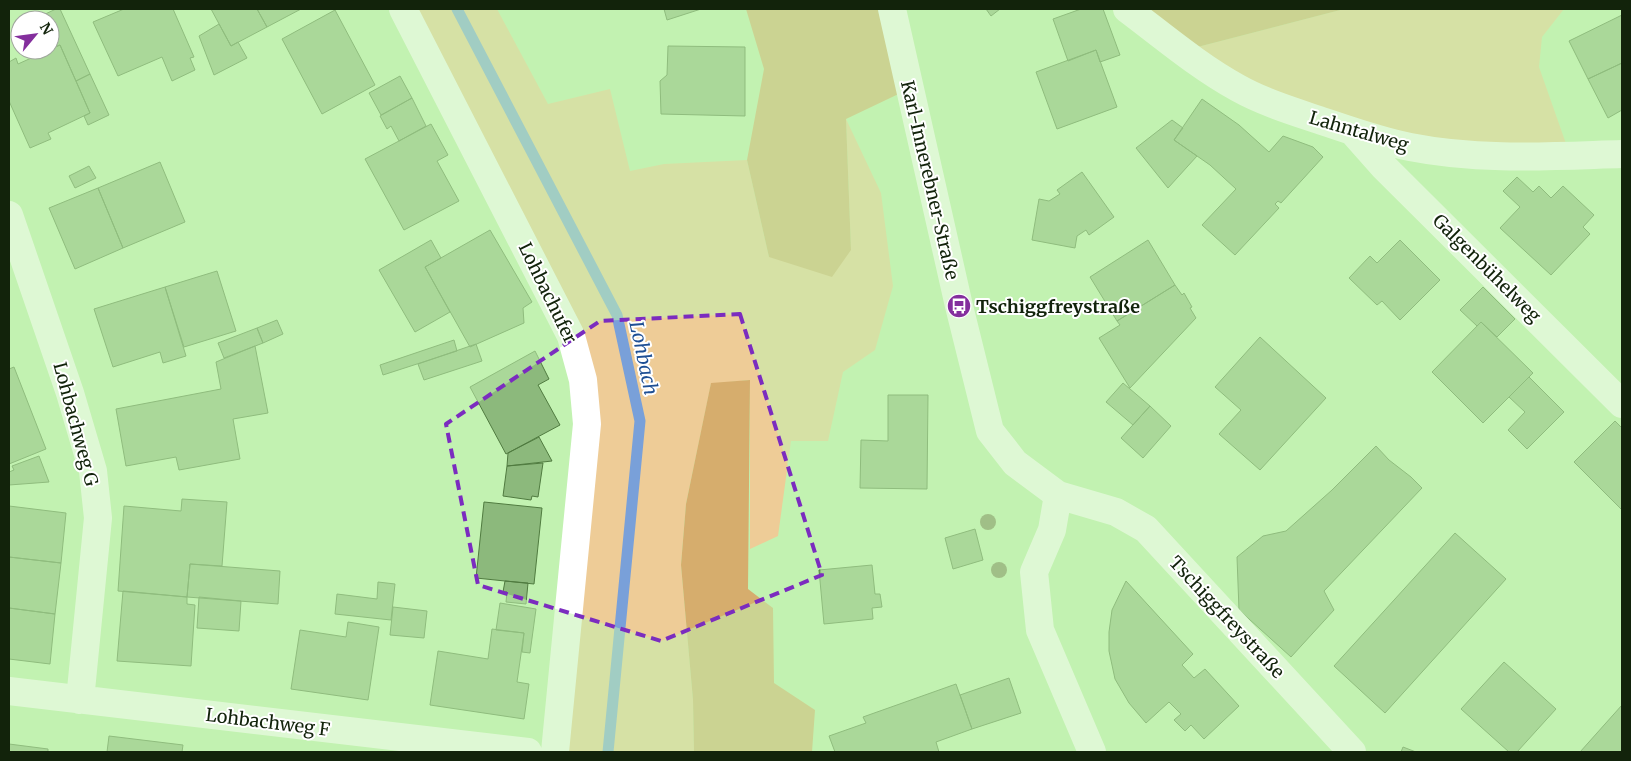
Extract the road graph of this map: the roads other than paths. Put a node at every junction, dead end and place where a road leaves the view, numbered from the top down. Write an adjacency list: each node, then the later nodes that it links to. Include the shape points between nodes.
1 (403, 9): 12 (street, Lohbachufer, via 572,336 583,380 587,424)
2 (892, 9): 8 (street, Karl-Innerebner-Straße, via 990,431 1015,463)
3 (1127, 9): 4 (street, Lahntalweg, via 1211,72 1240,89)
4 (1352, 132): 5 (street, Lahntalweg, via 1410,147 1465,155); 7 (street, Galgenbühelweg)
5 (1622, 154)
6 (9, 215): 10 (street, Lohbachweg G, via 93,471 98,518)
7 (1622, 404)
8 (1058, 495): 13 (street, via 1052,530 1034,572 1040,630); 14 (street, Tschiggfreystraße, via 1116,512 1146,529)
9 (9, 691): 10 (street, Lohbachweg F)
10 (80, 700): 11 (street, Lohbachweg F)
11 (528, 752)
12 (556, 752)
13 (1092, 752)
14 (1352, 752)

